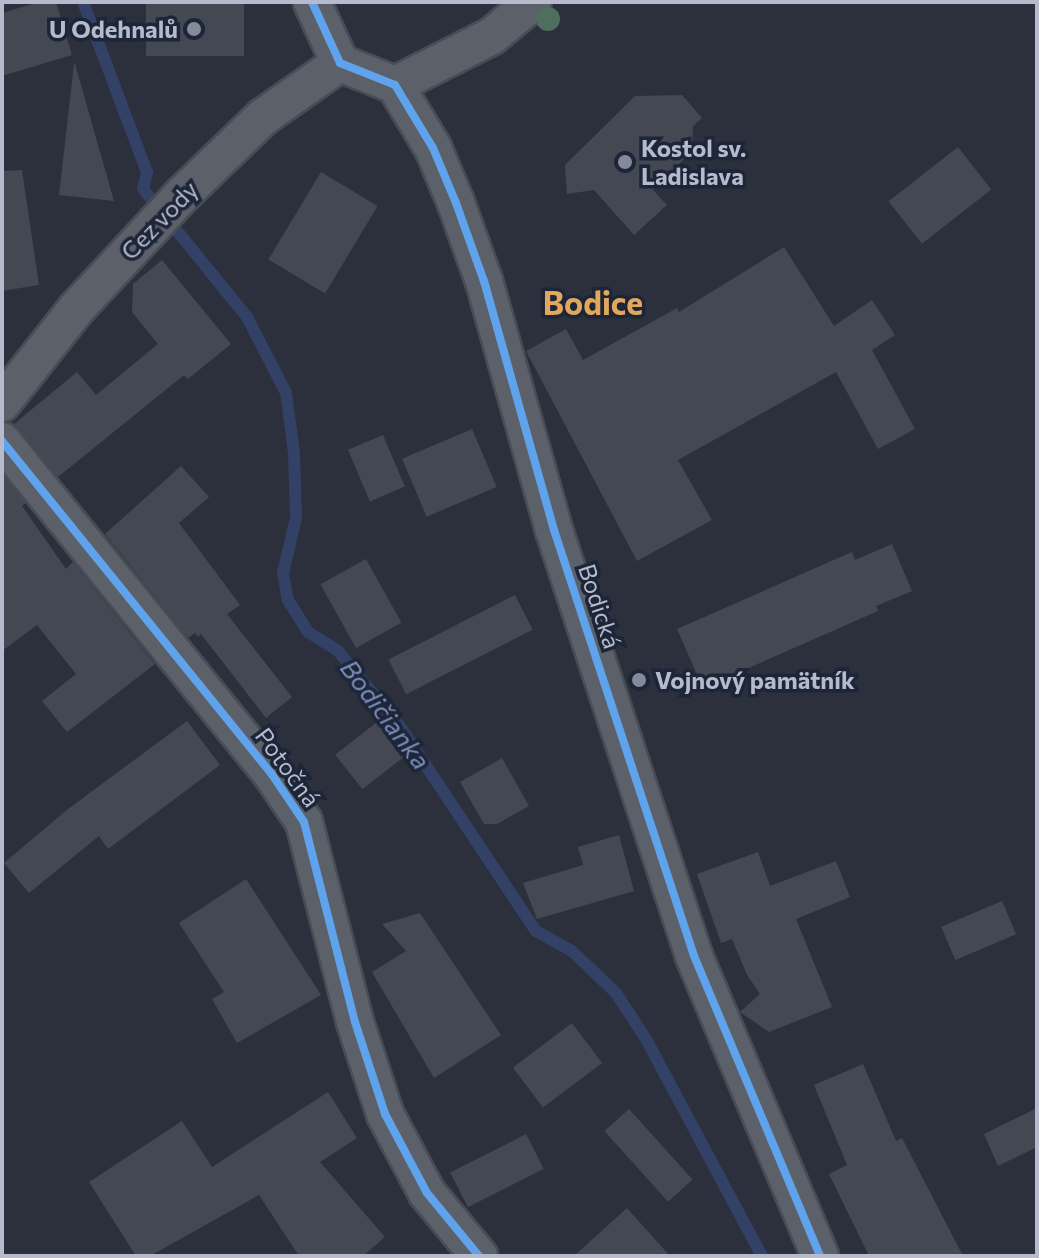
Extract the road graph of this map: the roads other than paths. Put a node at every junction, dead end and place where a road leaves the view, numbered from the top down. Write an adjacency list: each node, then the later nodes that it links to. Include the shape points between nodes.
1 (312, 2): 3 (street)
2 (533, 2): 4 (street, via 492,36)
3 (340, 63): 4 (street); 5 (street, Cez vody, via 263,117 182,195 77,308)
4 (395, 85): 8 (street, Bodická, via 433,148 472,243 554,530 694,956)
5 (2, 403)
6 (2, 441): 7 (street, Potočná, via 271,773 304,822 355,1022 394,1139 427,1193)
7 (479, 1256)
8 (820, 1256)

